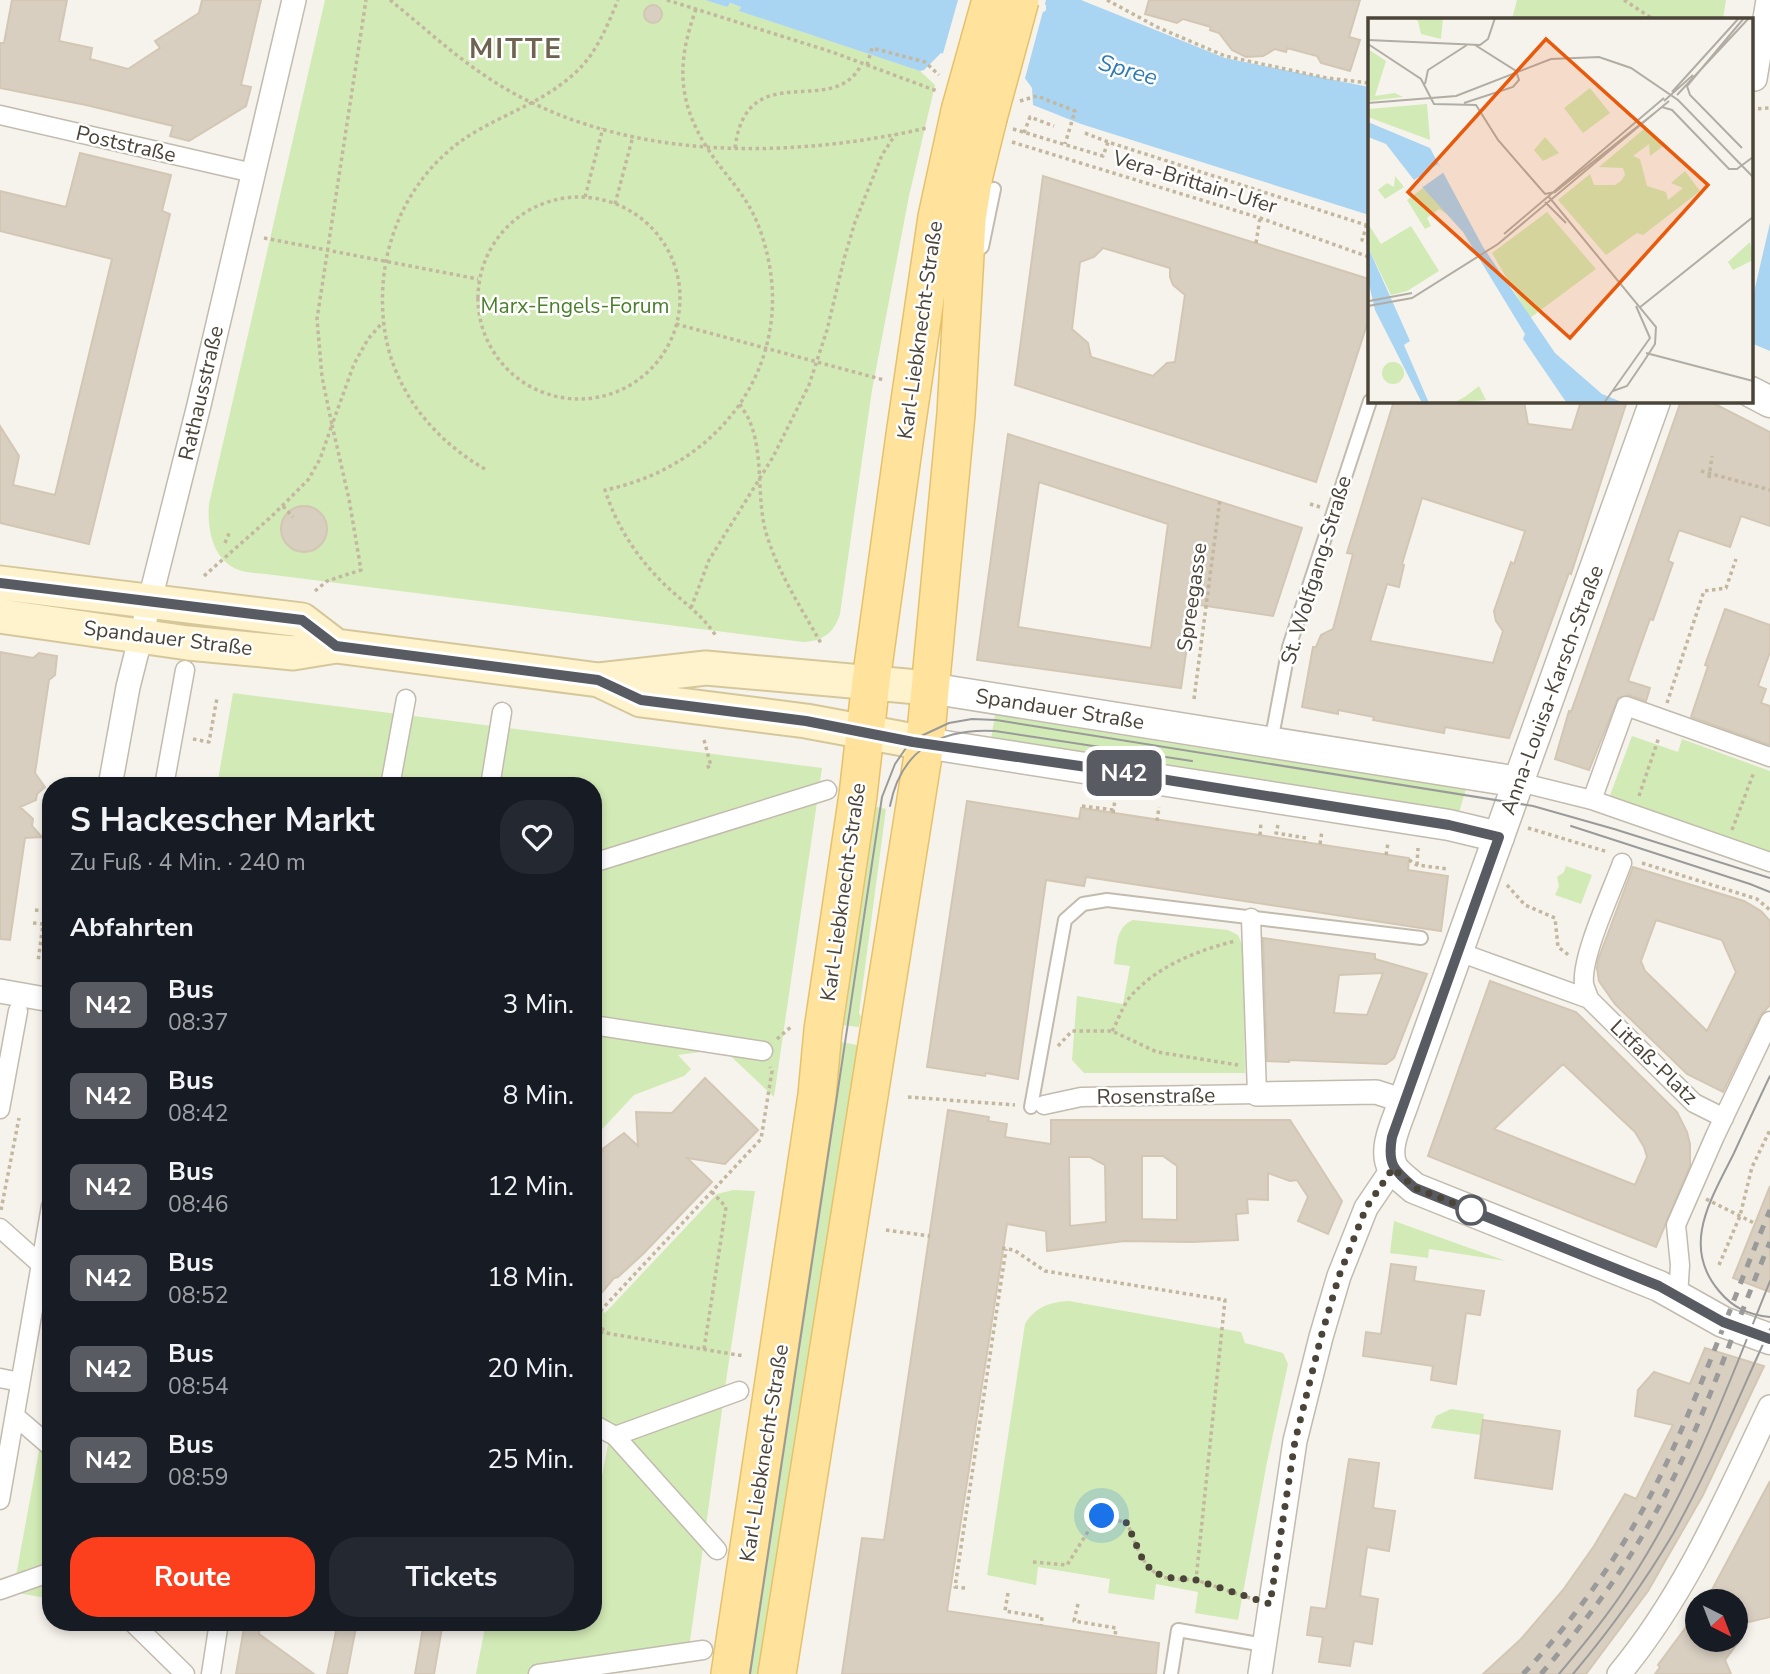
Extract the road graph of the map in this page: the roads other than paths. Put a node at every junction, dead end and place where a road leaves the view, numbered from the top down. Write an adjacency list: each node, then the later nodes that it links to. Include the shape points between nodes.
1 (294, 0): 8 (street, Rathausstraße)
2 (991, 0): 7 (main road, bridge)
3 (1020, 0): 7 (main road, bridge)
4 (1768, 9): 5 (street)
5 (1755, 79)
6 (0, 115): 8 (street, Poststraße)
7 (974, 120): 10 (main road, Karl-Liebknecht-Straße); 22 (main road, Karl-Liebknecht-Straße, via 937,217)
8 (253, 173): 16 (street, Rathausstraße)
9 (994, 189): 10 (lane, via 976,283)
10 (962, 306): 23 (main road, Karl-Liebknecht-Straße)
11 (1752, 393): 14 (street)
12 (1370, 402): 27 (lane, St. Wolfgang-Straße, via 1289,648)
13 (1655, 402): 34 (street, Anna-Louisa-Karsch-Straße)
14 (1770, 402)
15 (0, 583): 16 (main road, Spandauer Straße)
16 (150, 602): 18 (street, Rathausstraße); 19 (main road, Spandauer Straße, via 302,620)
17 (0, 616): 18 (main road, Spandauer Straße)
18 (141, 637): 19 (main road, Spandauer Straße, via 293,653); 30 (street, Rathausstraße)
19 (336, 646): 21 (main road, Spandauer Straße)
20 (185, 670): 31 (street)
21 (598, 680): 22 (main road, Spandauer Straße, via 706,668); 26 (main road, Spandauer Straße, via 641,700)
22 (871, 681): 23 (main road, Spandauer Straße); 26 (main road, Karl-Liebknecht-Straße)
23 (929, 688): 27 (street, Spandauer Straße); 28 (main road, Karl-Liebknecht-Straße)
24 (406, 699): 32 (street)
25 (502, 712): 33 (street)
26 (865, 731): 28 (main road, Spandauer Straße); 80 (main road, Karl-Liebknecht-Straße, via 817,1095)
27 (1271, 742): 34 (street, Spandauer Straße)
28 (925, 743): 37 (street, Spandauer Straße); 81 (main road, Karl-Liebknecht-Straße)
29 (1763, 762): 36 (street, via 1626,706)
30 (112, 777)
31 (165, 777)
32 (392, 777)
33 (491, 777)
34 (1519, 782): 36 (street); 37 (street, Anna-Louisa-Karsch-Straße)
35 (827, 790): 39 (street)
36 (1592, 800): 40 (street)
37 (1513, 832): 43 (street, Anna-Louisa-Karsch-Straße)
38 (1623, 859): 45 (street, via 1590,948 1584,984)
39 (602, 860)
40 (1770, 862)
41 (1251, 918): 42 (lane); 50 (street); 52 (lane, via 1107,900 1083,904 1065,920)
42 (1420, 938)
43 (1459, 952): 45 (street, Litfaß-Platz); 51 (street, Anna-Louisa-Karsch-Straße)
44 (13, 999): 46 (street); 53 (street)
45 (1589, 999): 54 (street, Litfaß-Platz, via 1694,1103)
46 (42, 1000)
47 (1770, 1021): 54 (street)
48 (602, 1026): 49 (street)
49 (763, 1051)
50 (1256, 1094): 51 (street, Rosenstraße, via 1376,1092); 52 (street, Rosenstraße, via 1081,1097)
51 (1404, 1101): 55 (street, Anna-Louisa-Karsch-Straße, via 1389,1154)
52 (1038, 1106)
53 (0, 1109)
54 (1724, 1118): 59 (street, via 1676,1225)
55 (1393, 1168): 59 (street, via 1415,1188); 75 (street, via 1366,1208 1321,1337 1295,1441)
56 (0, 1228): 57 (street)
57 (42, 1265)
58 (42, 1286): 62 (street)
59 (1678, 1297): 60 (street, via 1723,1322)
60 (1770, 1339)
61 (0, 1378): 62 (street)
62 (20, 1382): 65 (street)
63 (739, 1391): 67 (street)
64 (1770, 1407): 84 (street, via 1708,1538)
65 (15, 1416): 68 (street); 69 (street)
66 (602, 1429): 67 (street)
67 (615, 1436): 70 (street)
68 (42, 1439)
69 (0, 1500)
70 (718, 1550)
71 (42, 1575): 72 (street)
72 (0, 1590)
73 (141, 1631): 77 (street)
74 (218, 1631): 78 (street)
75 (1264, 1645): 82 (lane, via 1178,1630); 83 (street)
76 (703, 1650): 79 (street)
77 (185, 1674)
78 (211, 1674)
79 (538, 1674)
80 (730, 1674)
81 (777, 1674)
82 (1171, 1674)
83 (1260, 1674)
84 (1619, 1674)

